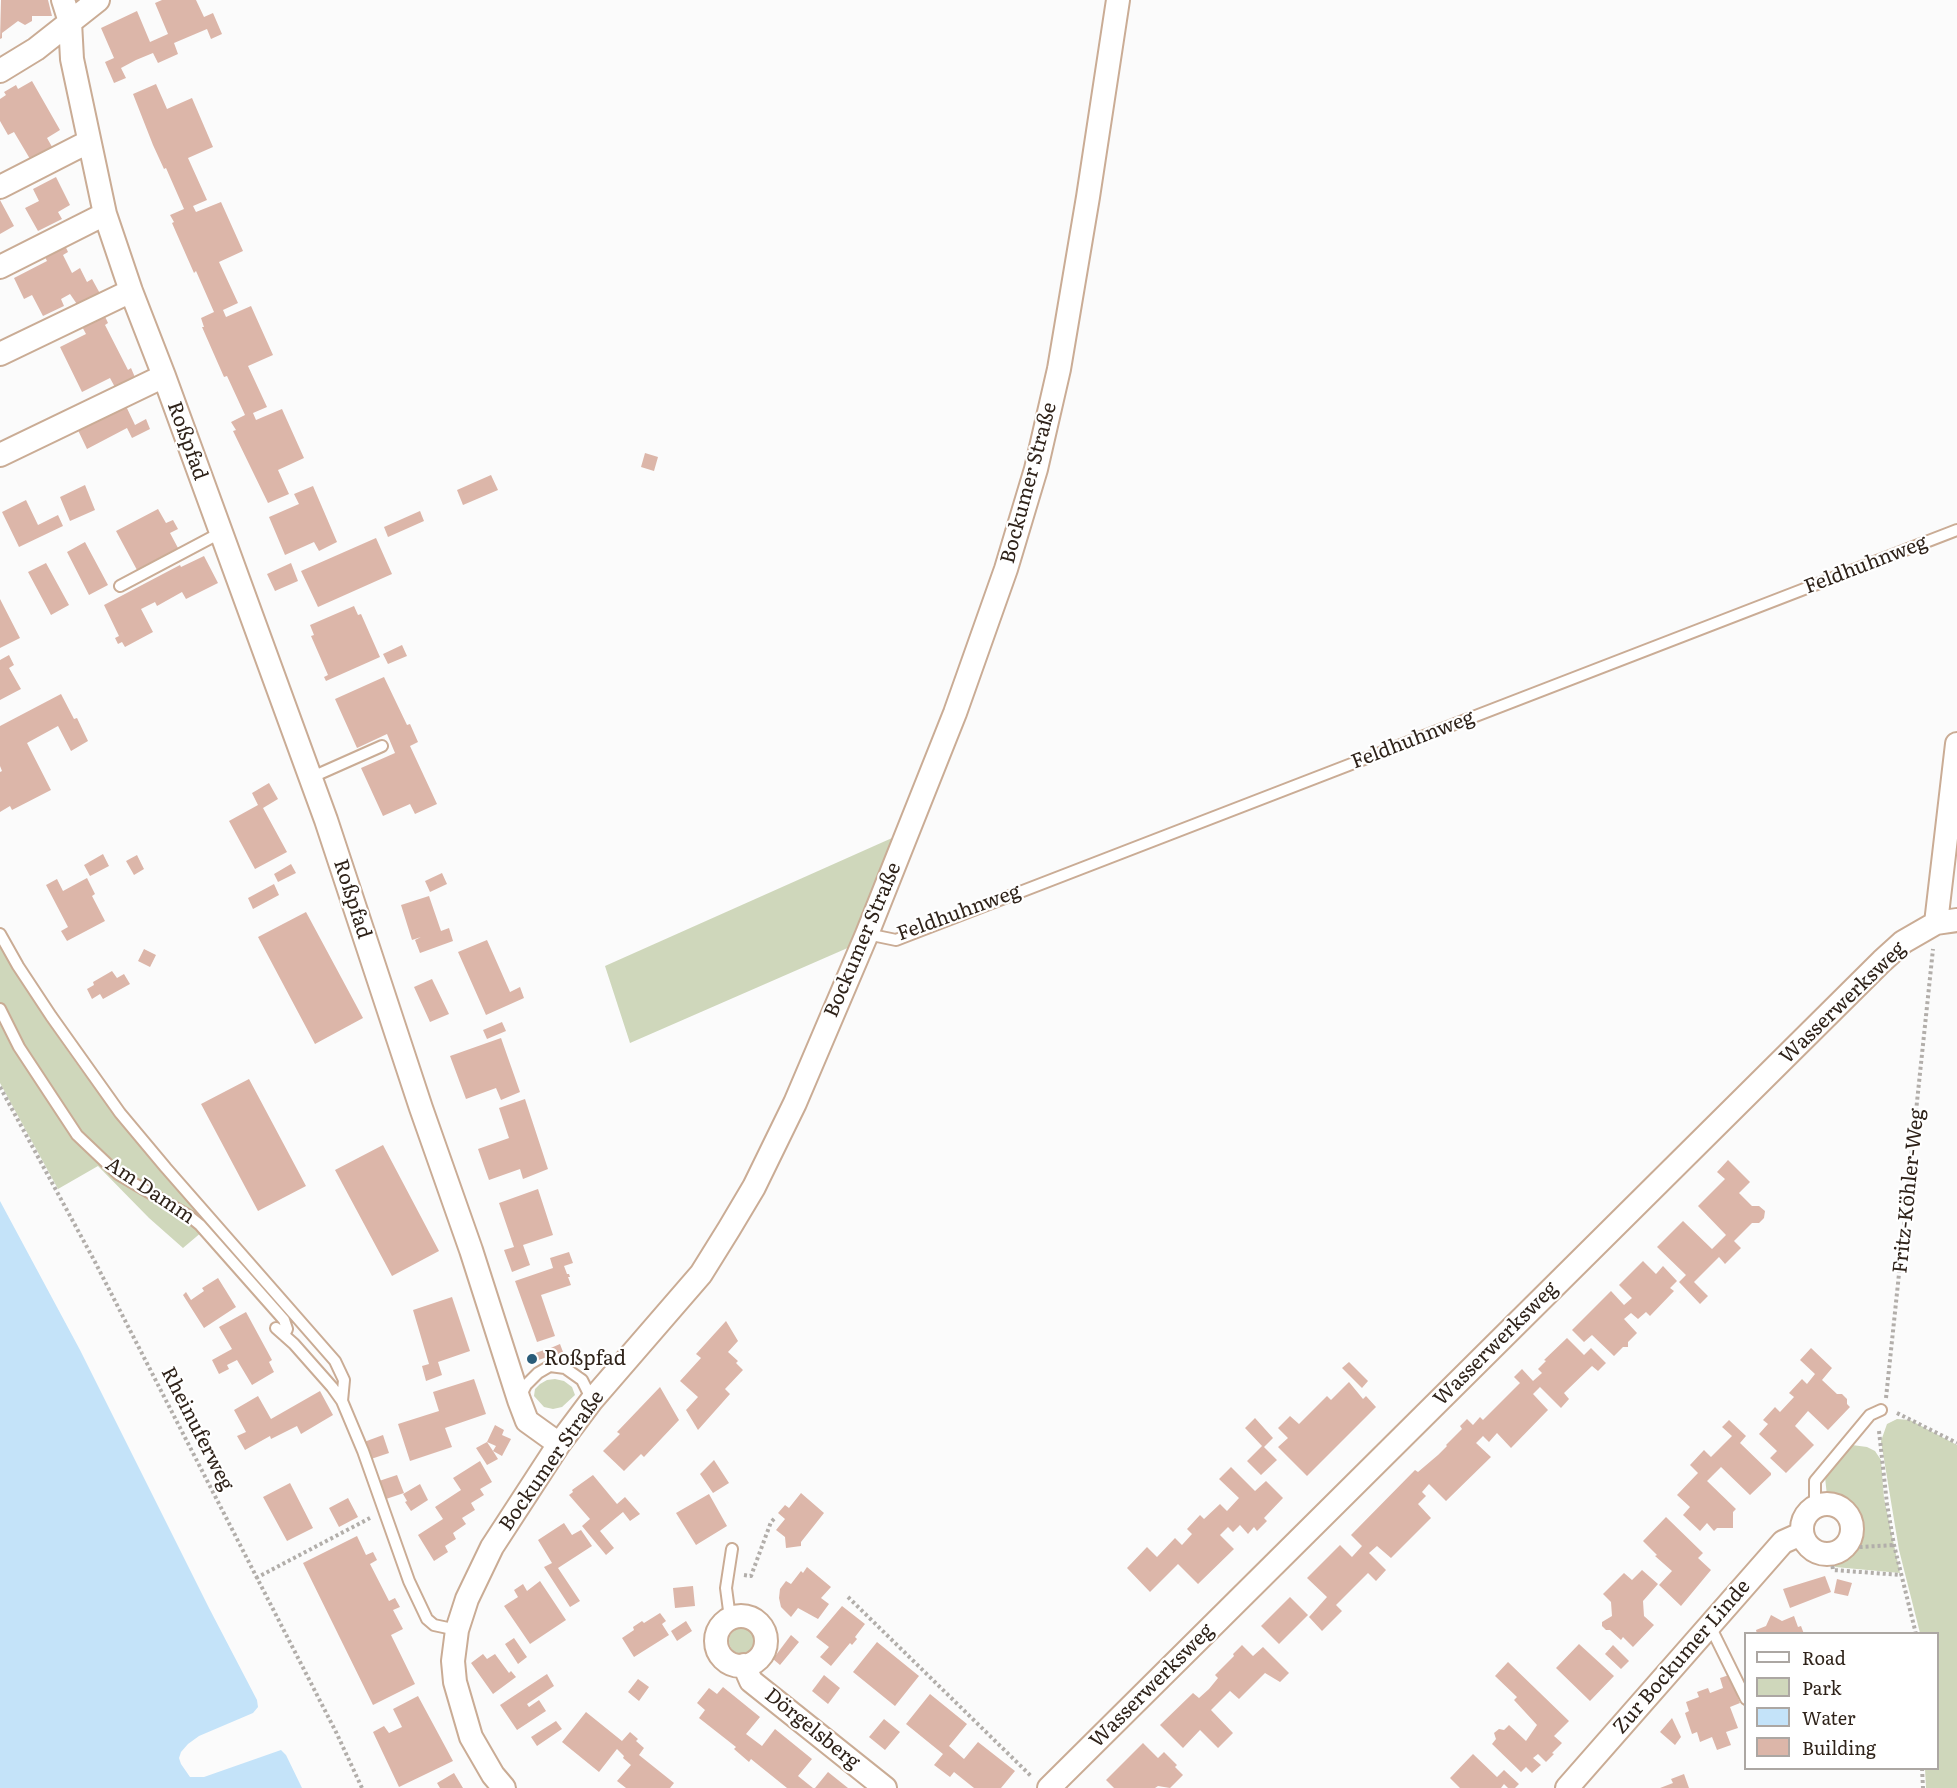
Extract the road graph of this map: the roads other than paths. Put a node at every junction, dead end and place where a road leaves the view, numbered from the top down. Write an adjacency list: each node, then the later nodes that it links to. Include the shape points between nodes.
1 (63, 0): 4 (street, Roßpfad)
2 (98, 0): 4 (street)
3 (1118, 0): 22 (street, Bockumer Straße, via 1059,369 1036,469 955,714)
4 (70, 22): 5 (street, via 36,50); 6 (street, Roßpfad, via 72,59)
5 (0, 71)
6 (88, 142): 7 (street); 8 (street, Roßpfad)
7 (0, 187)
8 (105, 214): 9 (street); 10 (street, Roßpfad)
9 (0, 267)
10 (131, 291): 11 (street); 12 (street, Roßpfad)
11 (0, 354)
12 (164, 376): 13 (street, Roßpfad); 15 (street, Roßpfad)
13 (0, 455)
14 (1957, 530): 22 (lane, Feldhuhnweg, via 896,940)
15 (220, 533): 16 (lane); 19 (street, Roßpfad)
16 (120, 586)
17 (1957, 744): 20 (street)
18 (382, 746): 19 (lane)
19 (310, 778): 24 (street, Roßpfad)
20 (1946, 921): 37 (street, Wasserwerksweg, via 1903,942 1881,962)
21 (0, 934): 26 (lane, via 51,1016 120,1113 335,1361 344,1380)
22 (867, 934): 25 (street, Bockumer Straße, via 754,1188 700,1274)
23 (0, 1009): 26 (lane, Am Damm, via 19,1047 77,1135 118,1174 200,1225 284,1320 288,1329 280,1331)
24 (519, 1400): 25 (lane, via 526,1384 550,1366 565,1368 582,1380); 28 (street, Roßpfad, via 527,1421)
25 (592, 1400): 28 (street, Bockumer Straße)
26 (342, 1401): 34 (lane, Am Damm, via 427,1619 434,1625)
27 (1881, 1410): 29 (lane, via 1870,1415 1815,1481)
28 (560, 1444): 34 (street, Bockumer Straße, via 492,1547)
29 (1815, 1506): 30 (street, via 1804,1517); 30 (street, via 1831,1504 1845,1511 1852,1525 1849,1541 1839,1552 1823,1554 1809,1548)
30 (1802, 1534): 33 (street, Zur Bockumer Linde, via 1784,1542)
31 (732, 1549): 32 (lane, via 726,1588)
32 (730, 1618): 35 (street, Dörgelsberg, via 718,1631 718,1647 728,1661); 35 (street, via 749,1617 760,1623 764,1631 765,1650 753,1663)
33 (1709, 1626): 36 (lane); 40 (street, Zur Bockumer Linde)
34 (457, 1630): 38 (street, Bockumer Straße, via 453,1661 463,1711 471,1737)
35 (744, 1665): 39 (street, Dörgelsberg, via 751,1681)
36 (1744, 1695)
37 (1042, 1784)
38 (504, 1788)
39 (885, 1788)
40 (1567, 1788)

